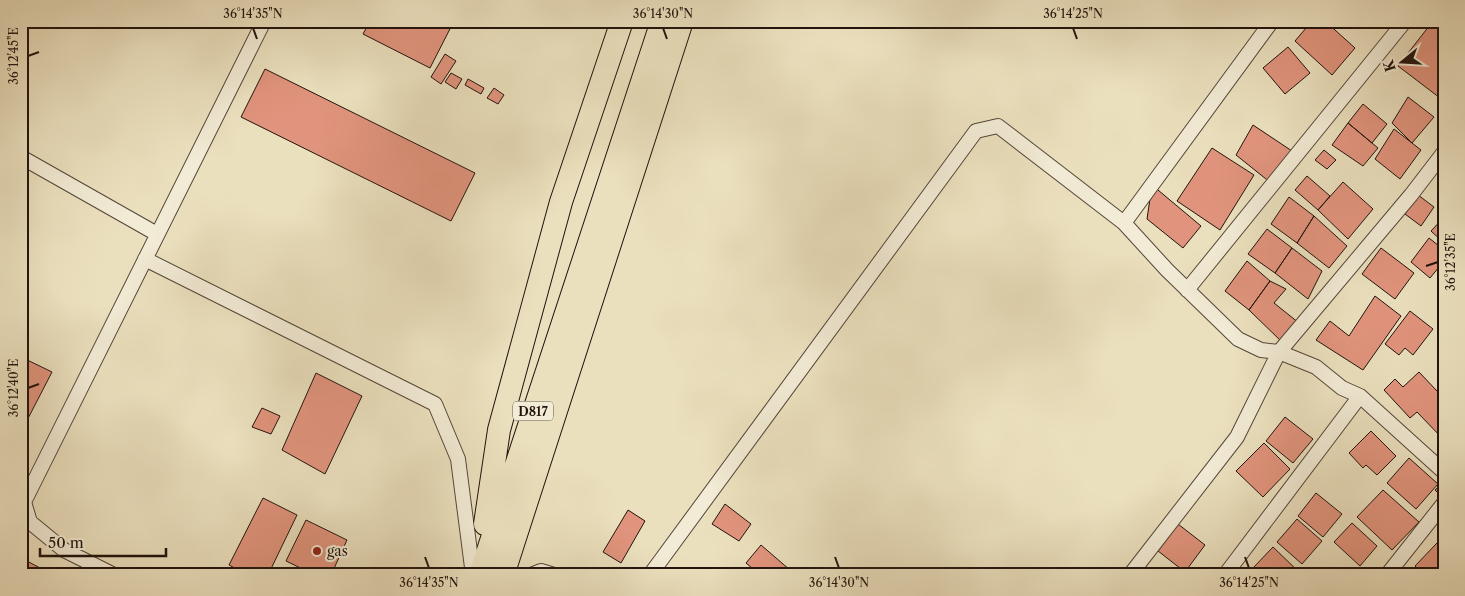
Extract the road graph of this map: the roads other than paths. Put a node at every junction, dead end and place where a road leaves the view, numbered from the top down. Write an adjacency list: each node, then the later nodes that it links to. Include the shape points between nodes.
1 (264, 21): 10 (street)
2 (622, 21): 20 (highway, via 561,202 499,430)
3 (662, 21): 11 (highway)
4 (682, 21): 11 (highway)
5 (1272, 21): 9 (street)
6 (1405, 21): 13 (street)
7 (1444, 152): 14 (street)
8 (21, 158): 10 (street)
9 (1124, 224): 13 (street); 24 (street, via 998,126 976,131)
10 (157, 234): 12 (street)
11 (597, 252): 20 (highway, D817); 21 (highway, D817)
12 (145, 259): 18 (street, via 24,502 30,522 57,544); 19 (street, via 435,404 458,459)
13 (1187, 290): 14 (street, via 1238,338 1261,350)
14 (1279, 352): 15 (street, via 1316,367 1342,388); 25 (street, via 1237,437)
15 (1360, 396): 16 (street); 26 (street)
16 (1444, 472)
17 (1444, 503): 27 (street)
18 (114, 575)
19 (473, 575)
20 (478, 575)
21 (503, 575)
22 (531, 575): 23 (street, via 541,572)
23 (554, 575)
24 (650, 575)
25 (1130, 575)
26 (1225, 575)
27 (1387, 575)

